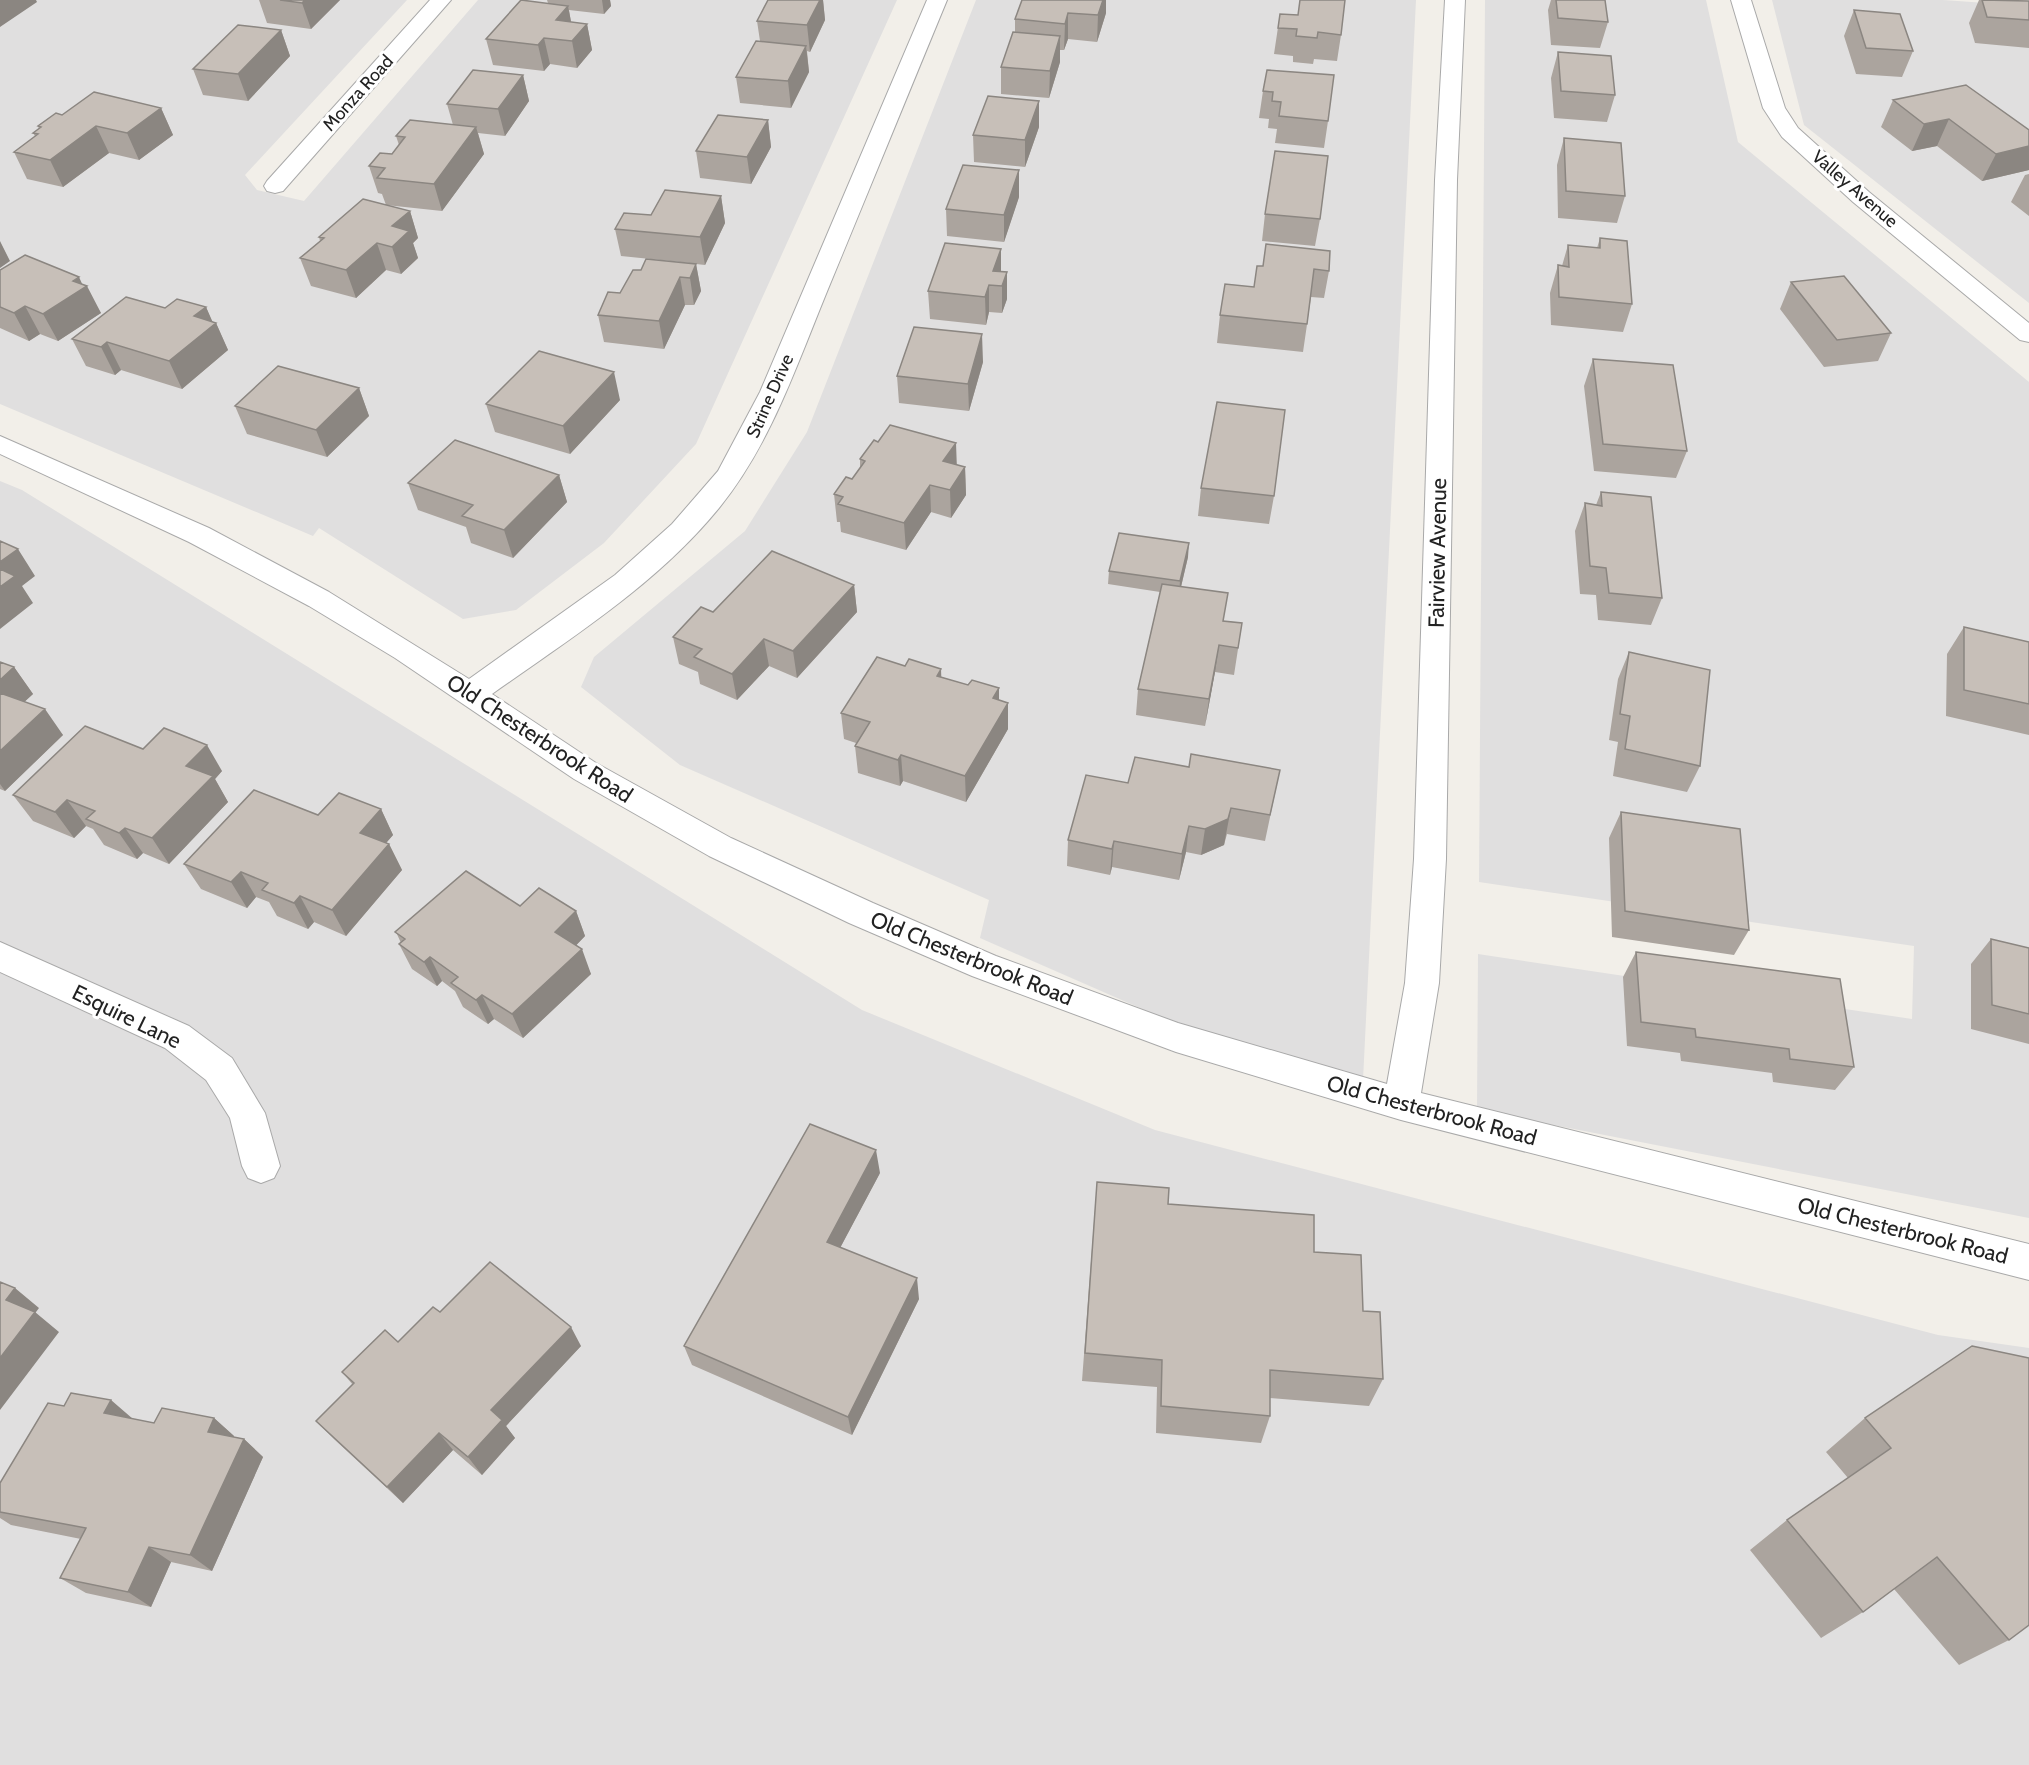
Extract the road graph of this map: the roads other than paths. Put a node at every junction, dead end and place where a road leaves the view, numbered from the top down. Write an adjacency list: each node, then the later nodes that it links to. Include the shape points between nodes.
1 (441, 0): 5 (street, Monza Road)
2 (937, 0): 8 (street, Strine Drive, via 747,447 710,501 665,548 602,600)
3 (1455, 0): 10 (street, Fairview Avenue, via 1446,180 1430,859 1422,982)
4 (1741, 0): 6 (street, Valley Avenue, via 1774,108 1790,132)
5 (275, 186)
6 (2029, 335)
7 (0, 444): 8 (street, Old Chesterbrook Road, via 198,535 319,598)
8 (470, 694): 10 (street, Old Chesterbrook Road, via 585,771 720,847 872,918 984,966 1176,1037)
9 (0, 956): 11 (street, Esquire Lane, via 177,1037 219,1069 248,1113)
10 (1401, 1104): 12 (street, Old Chesterbrook Road)
11 (261, 1166)
12 (2029, 1262)

